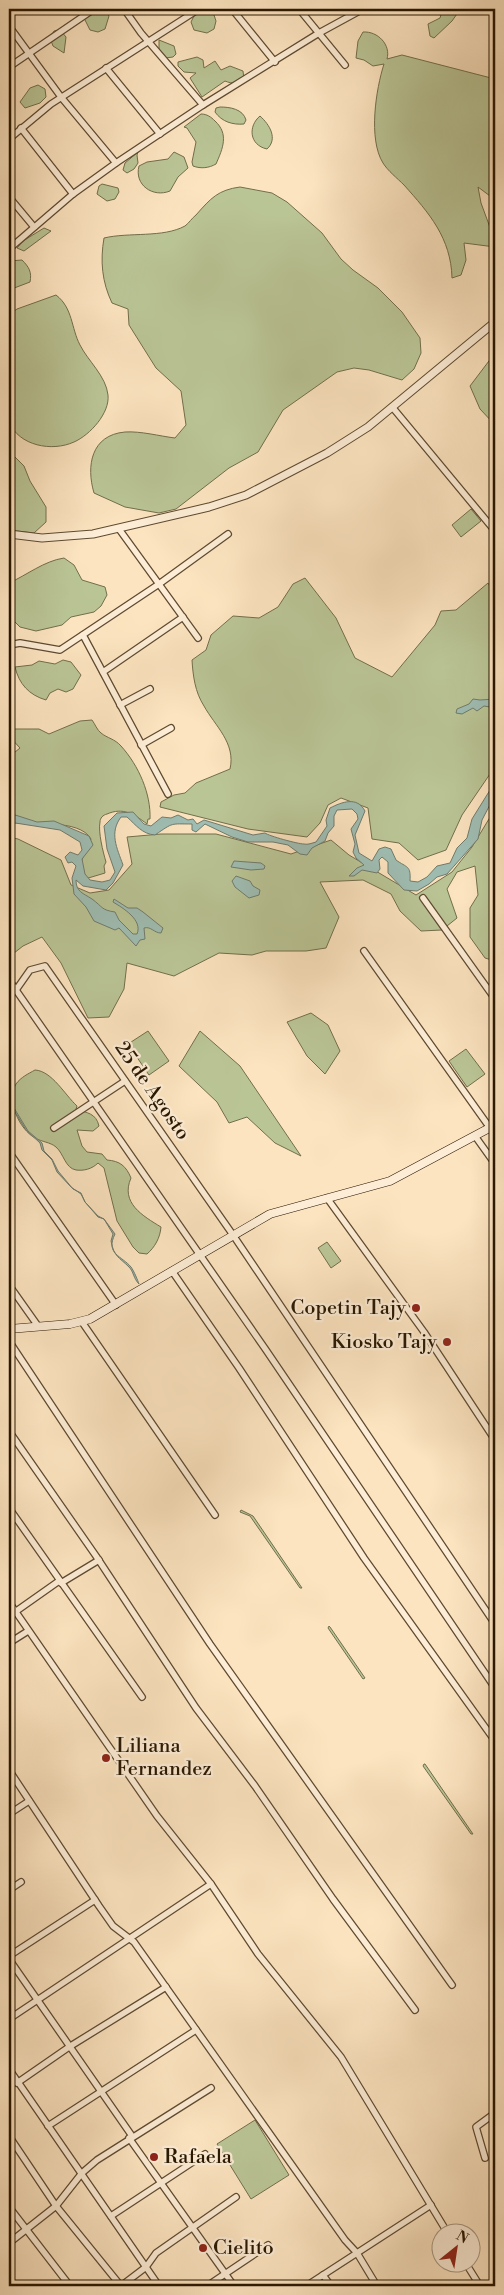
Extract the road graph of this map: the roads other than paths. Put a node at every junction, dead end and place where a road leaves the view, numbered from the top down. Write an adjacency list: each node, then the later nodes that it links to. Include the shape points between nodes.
1 (94, 9): 10 (street)
2 (124, 9): 9 (street)
3 (198, 9): 9 (street)
4 (232, 9): 11 (street)
5 (299, 9): 8 (street)
6 (363, 9): 8 (street)
7 (9, 26): 10 (street)
8 (319, 33): 11 (street); 12 (street)
9 (147, 41): 14 (street); 16 (street)
10 (28, 53): 13 (street); 15 (street)
11 (275, 62): 16 (street)
12 (345, 65)
13 (9, 67)
14 (106, 68): 15 (street); 18 (street)
15 (61, 97): 17 (street); 20 (street)
16 (204, 105): 18 (street)
17 (21, 128): 19 (street); 21 (street)
18 (160, 134): 20 (street)
19 (9, 139)
20 (116, 163): 21 (street)
21 (74, 194): 23 (street)
22 (9, 197): 23 (street)
23 (34, 227): 24 (street)
24 (9, 249)
25 (495, 322): 26 (street)
26 (393, 408): 27 (street, via 347,441 246,495); 28 (street)
27 (119, 529): 29 (street, via 62,537); 31 (street)
28 (495, 531)
29 (9, 534)
30 (228, 534): 31 (street)
31 (160, 584): 32 (street); 33 (street)
32 (183, 617): 34 (street); 36 (street)
33 (82, 635): 35 (street, via 60,650 20,643); 36 (street)
34 (198, 638)
35 (9, 645)
36 (102, 672): 38 (street)
37 (150, 688): 38 (street)
38 (120, 705): 40 (street)
39 (172, 728): 40 (street)
40 (141, 744): 41 (street)
41 (168, 794)
42 (423, 898): 46 (street)
43 (364, 951): 49 (street)
44 (9, 980): 45 (street)
45 (16, 990): 47 (street, 25 de Agosto, via 30,970 46,966); 48 (street)
46 (495, 999)
47 (125, 1081): 48 (street); 55 (street, 25 de Agosto)
48 (94, 1102): 50 (street); 56 (street)
49 (493, 1127): 51 (main road)
50 (54, 1128)
51 (475, 1136): 53 (street); 54 (main road, via 390,1181)
52 (9, 1152): 59 (street)
53 (495, 1164)
54 (326, 1198): 55 (main road, via 279,1210); 65 (street, via 424,1332)
55 (233, 1235): 56 (main road); 72 (street, 25 de Agosto)
56 (200, 1255): 57 (main road); 75 (street)
57 (172, 1271): 59 (main road); 77 (street, via 364,1558)
58 (9, 1284): 61 (street)
59 (116, 1305): 60 (main road)
60 (82, 1322): 61 (main road); 67 (street)
61 (38, 1326): 62 (main road)
62 (9, 1328)
63 (9, 1341): 87 (street, via 210,1644)
64 (9, 1431): 68 (street)
65 (495, 1440)
66 (9, 1508): 69 (street)
67 (215, 1515)
68 (98, 1560): 69 (street); 90 (street, via 196,1708)
69 (60, 1582): 71 (street); 76 (street)
70 (9, 1602): 71 (street)
71 (16, 1612): 73 (street)
72 (495, 1624)
73 (28, 1631): 74 (street); 82 (street, via 157,1816)
74 (9, 1643)
75 (495, 1688)
76 (142, 1697)
77 (495, 1741)
78 (9, 1770): 79 (street)
79 (29, 1801): 80 (street); 84 (street)
80 (9, 1814)
81 (21, 1882): 83 (street)
82 (211, 1884): 85 (street); 107 (street, via 258,1954 341,2057)
83 (9, 1890)
84 (95, 1900): 85 (street, via 113,1926); 86 (street)
85 (130, 1938): 88 (street); 89 (street)
86 (9, 1957): 89 (street)
87 (452, 1985)
88 (166, 1987): 92 (street); 93 (street)
89 (38, 2001): 91 (street); 93 (street)
90 (415, 2010)
91 (9, 2019)
92 (196, 2030): 97 (street); 116 (street, via 345,2240)
93 (69, 2047): 95 (street); 97 (street)
94 (9, 2069): 95 (street)
95 (17, 2083): 99 (street)
96 (210, 2088): 101 (street)
97 (101, 2092): 99 (street); 101 (street)
98 (495, 2113): 103 (street, via 476,2127)
99 (48, 2126): 104 (street)
100 (9, 2136): 108 (street)
101 (131, 2137): 104 (street); 105 (street)
102 (204, 2154): 105 (street)
103 (485, 2158)
104 (82, 2173): 108 (street); 110 (street)
105 (161, 2183): 110 (street); 112 (street)
106 (236, 2197): 112 (street)
107 (431, 2205): 111 (street); 116 (street)
108 (56, 2206): 113 (street); 121 (street)
109 (9, 2207): 113 (street)
110 (111, 2216): 117 (street)
111 (441, 2222)
112 (193, 2228): 117 (street, via 156,2253); 119 (street)
113 (27, 2229): 114 (street); 122 (street)
114 (9, 2243)
115 (268, 2245): 119 (street)
116 (357, 2252): 120 (street); 129 (street)
117 (146, 2267): 121 (street); 124 (street)
118 (471, 2272): 130 (street)
119 (225, 2274): 125 (street); 126 (street)
120 (323, 2275): 127 (street); 128 (street)
121 (119, 2285): 123 (street)
122 (70, 2286)
123 (110, 2286)
124 (158, 2286)
125 (207, 2286)
126 (234, 2286)
127 (306, 2286)
128 (331, 2286)
129 (377, 2286)
130 (480, 2286)

